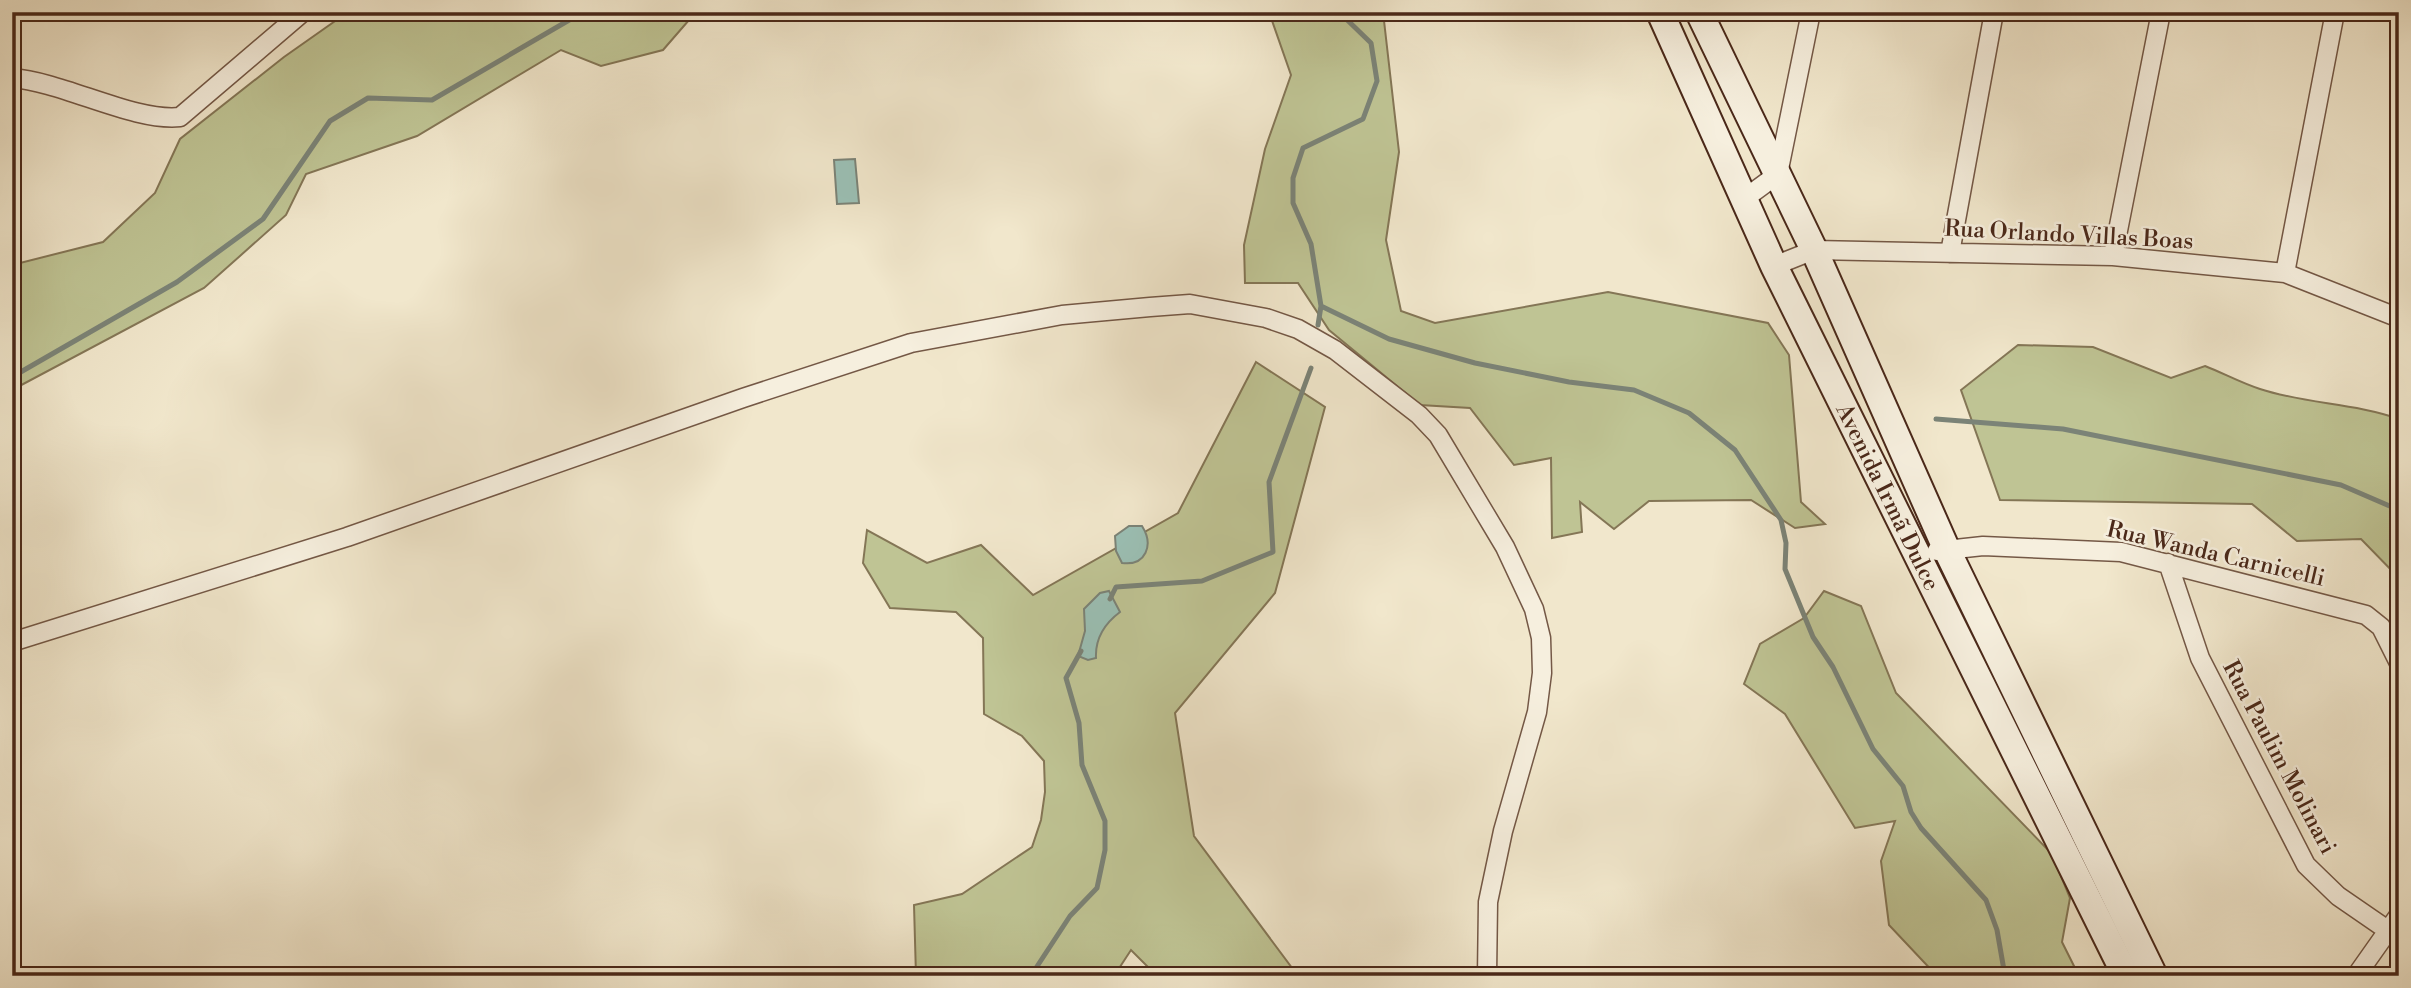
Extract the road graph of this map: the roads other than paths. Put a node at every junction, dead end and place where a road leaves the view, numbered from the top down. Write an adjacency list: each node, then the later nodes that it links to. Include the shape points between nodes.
1 (303, 12): 8 (street, via 180,117 158,117 41,82)
2 (1660, 12): 10 (street, Avenida Irmã Dulce)
3 (1699, 12): 9 (street, Avenida Irmã Dulce)
4 (1811, 12): 9 (street)
5 (1994, 12): 12 (street)
6 (2161, 12): 13 (street)
7 (2334, 12): 15 (street)
8 (12, 78)
9 (1778, 174): 10 (street); 11 (street, Avenida Irmã Dulce)
10 (1744, 200): 14 (street, Avenida Irmã Dulce)
11 (1814, 250): 12 (street, Rua Orlando Villas Boas); 14 (street, Rua Orlando Villas Boas); 17 (street, Avenida Irmã Dulce)
12 (1950, 253): 13 (street, Rua Orlando Villas Boas)
13 (2113, 256): 15 (street, Rua Orlando Villas Boas)
14 (1774, 266): 18 (street, Avenida Irmã Dulce)
15 (2285, 273): 16 (street, Rua Orlando Villas Boas)
16 (2399, 318)
17 (1946, 548): 18 (street, Rua Wanda Carnicelli); 19 (street, Rua Wanda Carnicelli, via 2043,546 2120,552); 24 (street, Avenida Irmã Dulce)
18 (1919, 556): 24 (street, Avenida Irmã Dulce)
19 (2168, 563): 21 (street, Rua Wanda Carnicelli, via 2356,611 2381,627); 23 (street, Rua Paulim Molinari, via 2200,658 2296,847 2322,881)
20 (12, 642): 25 (street, via 347,537 911,343 1062,315 1190,304 1266,318 1298,329 1366,371 1438,435 1506,548 1534,609 1541,638 1540,686 1488,902)
21 (2399, 663)
22 (2399, 915): 23 (street)
23 (2393, 934): 26 (street)
24 (2145, 975)
25 (1487, 976)
26 (2356, 976)

